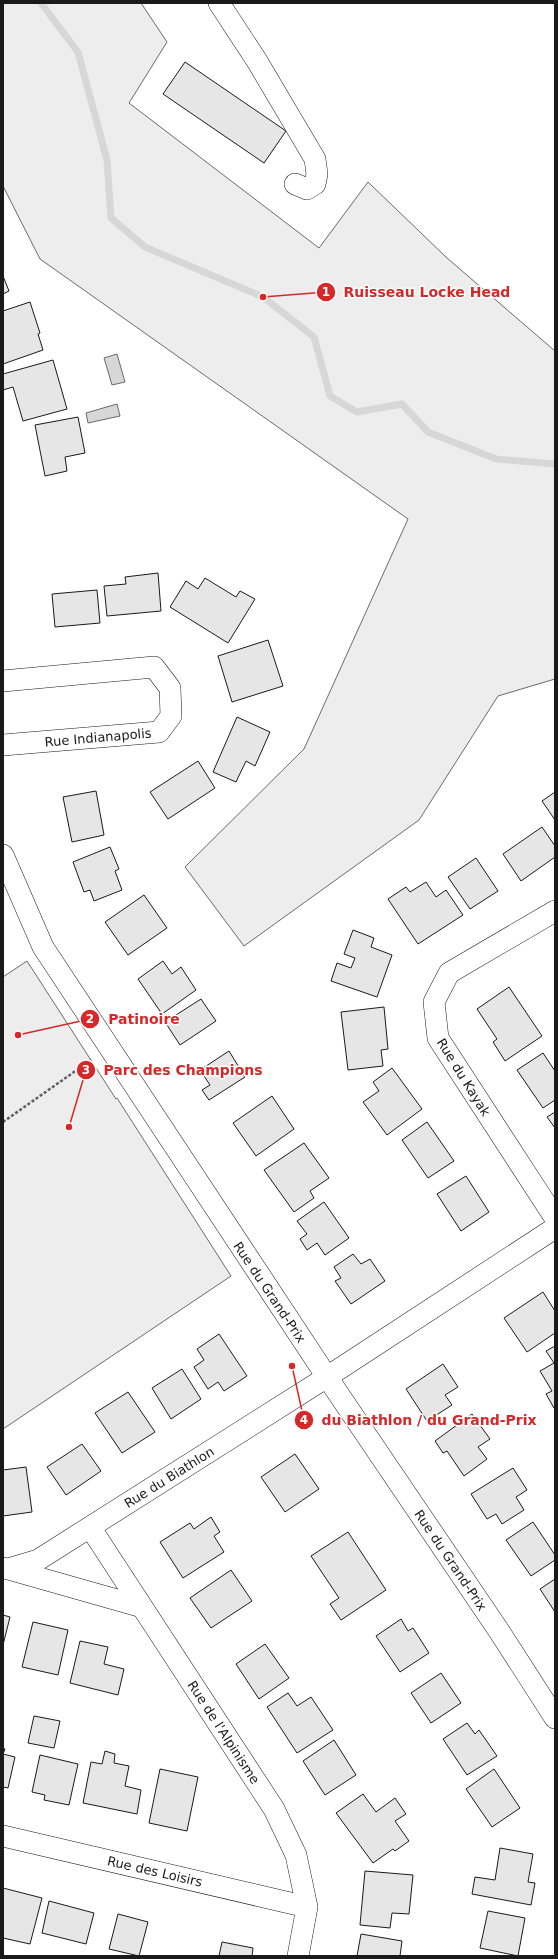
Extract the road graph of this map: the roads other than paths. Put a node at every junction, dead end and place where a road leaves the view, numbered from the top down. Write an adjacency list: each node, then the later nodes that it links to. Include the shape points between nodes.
1 (219, 3): 2 (street, via 315,159 317,174 314,184 307,188)
2 (295, 184)
3 (3, 681): 4 (street, Rue Indianapolis, via 154,667 170,688 171,716 159,732)
4 (3, 745)
5 (3, 854): 9 (street, Rue du Grand-Prix, via 43,947)
6 (555, 910): 7 (street, Rue du Kayak, via 449,973 434,1002 438,1038)
7 (555, 1218)
8 (555, 1228): 9 (street)
9 (327, 1377): 10 (street, Rue du Biathlon); 13 (street, Rue du Grand-Prix)
10 (90, 1527): 11 (street, Rue du Biathlon, via 38,1560); 12 (street, Rue de l'Alpinisme)
11 (5, 1568): 12 (street, Rue du Biathlon)
12 (142, 1607): 15 (street, Rue de l'Alpinisme, via 274,1809 296,1855)
13 (555, 1718)
14 (3, 1836): 15 (street, Rue des Loisirs)
15 (307, 1907): 16 (street, Rue de l'Alpinisme)
16 (298, 1956)

